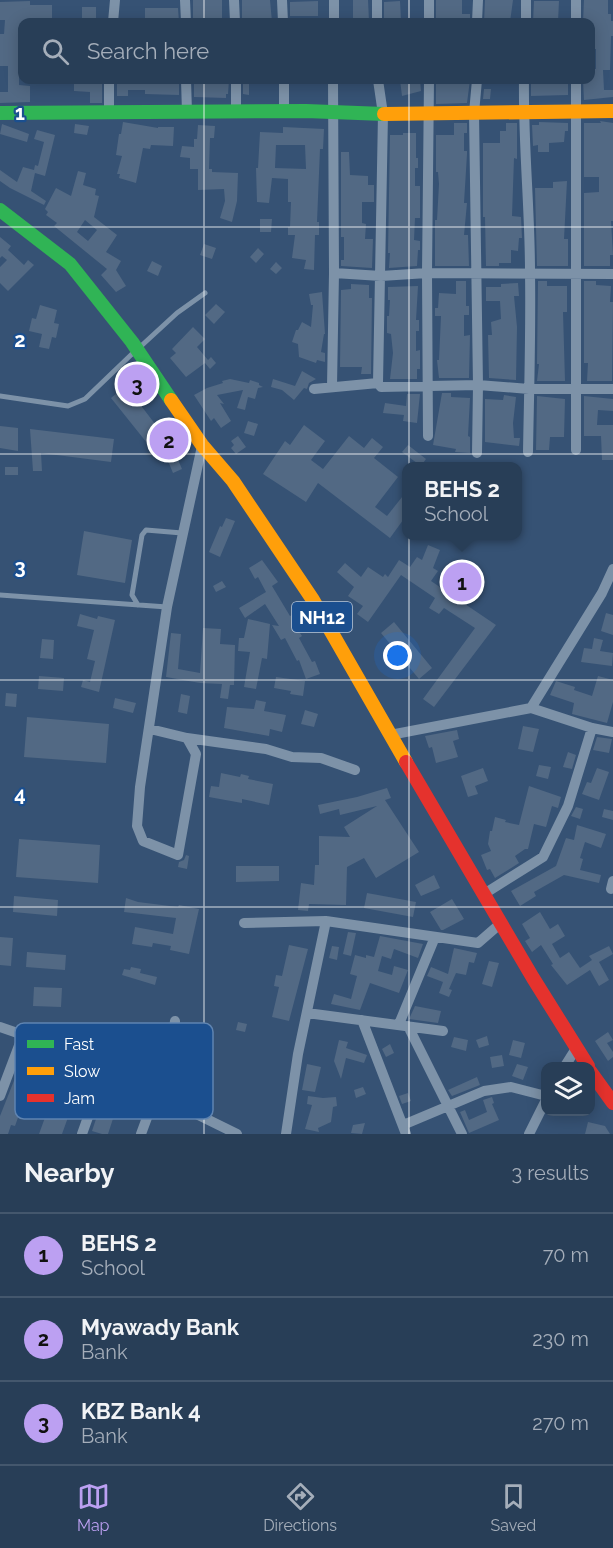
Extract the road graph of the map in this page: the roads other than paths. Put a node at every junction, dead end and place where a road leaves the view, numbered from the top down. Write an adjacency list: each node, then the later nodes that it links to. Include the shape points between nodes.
1 (115, 0): 11 (street)
2 (185, 0): 12 (street)
3 (234, 0): 13 (street)
4 (282, 0): 14 (street)
5 (334, 0): 15 (street)
6 (376, 0): 16 (street)
7 (429, 0): 17 (street)
8 (478, 0): 18 (street)
9 (526, 0): 19 (street)
10 (576, 0): 20 (street)
11 (113, 18)
12 (186, 18)
13 (235, 18)
14 (283, 18)
15 (334, 18)
16 (377, 18)
17 (429, 18)
18 (477, 18)
19 (525, 18)
20 (576, 18)
21 (109, 84): 38 (street)
22 (186, 84): 33 (street)
23 (236, 84): 34 (street)
24 (284, 84): 31 (street)
25 (333, 84): 35 (street)
26 (379, 84): 41 (street)
27 (429, 84): 42 (street)
28 (477, 84): 39 (street)
29 (524, 84): 40 (street)
30 (576, 84): 36 (street)
31 (284, 111): 34 (main road); 35 (main road)
32 (613, 111): 36 (main road)
33 (187, 112): 34 (main road); 38 (main road)
34 (236, 112)
35 (333, 112): 41 (main road); 44 (street)
36 (577, 112): 40 (main road); 47 (street)
37 (0, 113): 38 (main road)
38 (109, 113)
39 (474, 113): 40 (main road); 42 (main road); 48 (street)
40 (524, 113): 46 (street)
41 (383, 114): 42 (main road); 50 (street)
42 (428, 114): 45 (street)
43 (0, 210): 52 (main road, NH12, via 70,264)
44 (334, 273): 50 (street); 55 (street)
45 (427, 273): 48 (street); 50 (street); 56 (street)
46 (531, 273): 47 (street); 48 (street); 59 (street)
47 (578, 273): 49 (street); 57 (street)
48 (477, 274): 54 (street)
49 (613, 274)
50 (381, 276): 53 (street)
51 (204, 293): 52 (lane)
52 (137, 350): 61 (lane, via 85,399 68,406); 63 (main road, NH12)
53 (378, 383): 55 (street); 56 (street, via 381,387)
54 (478, 385): 56 (street); 59 (street); 66 (street)
55 (332, 386): 58 (street)
56 (429, 386): 62 (street)
57 (576, 388): 59 (street); 60 (street); 64 (street)
58 (314, 389)
59 (529, 389): 65 (street)
60 (613, 389)
61 (0, 396)
62 (428, 436)
63 (202, 445): 67 (street); 77 (main road, NH12, via 233,480 313,600)
64 (576, 450)
65 (528, 452)
66 (477, 453)
67 (182, 533): 71 (lane, via 146,530 142,535 132,595); 72 (street)
68 (613, 570): 69 (street)
69 (608, 594): 73 (street)
70 (0, 595): 71 (lane)
71 (138, 605): 72 (lane)
72 (167, 607): 75 (street)
73 (531, 708): 74 (street); 77 (street)
74 (592, 728): 76 (street); 80 (street, via 568,806 543,857)
75 (150, 729): 78 (street); 78 (street, via 137,826 143,841 178,855 196,754)
76 (613, 732)
77 (390, 735): 80 (main road, NH12)
78 (187, 738): 79 (street, via 266,749 292,757 321,758)
79 (355, 770)
80 (484, 894): 83 (main road, NH12)
81 (327, 921): 82 (street); 84 (street); 85 (street)
82 (244, 922)
83 (501, 923): 84 (street, via 478,943); 91 (main road, NH12)
84 (435, 937): 87 (street)
85 (307, 1012): 86 (street); 108 (street)
86 (362, 1020): 87 (street); 104 (street)
87 (404, 1025): 89 (street); 99 (street)
88 (0, 1028): 90 (street)
89 (443, 1030)
90 (15, 1033)
91 (577, 1047): 93 (street); 94 (main road, NH12)
92 (15, 1056): 96 (street)
93 (568, 1062)
94 (586, 1062)
95 (595, 1077): 98 (main road)
96 (0, 1096)
97 (541, 1096): 99 (street, via 511,1087 484,1091)
98 (613, 1103)
99 (447, 1106): 104 (street); 109 (street)
100 (541, 1109): 110 (street)
101 (87, 1119): 105 (street)
102 (147, 1119): 106 (street)
103 (207, 1119): 107 (street)
104 (404, 1129)
105 (82, 1134)
106 (141, 1134)
107 (237, 1134)
108 (286, 1134)
109 (462, 1134)
110 (529, 1134)

